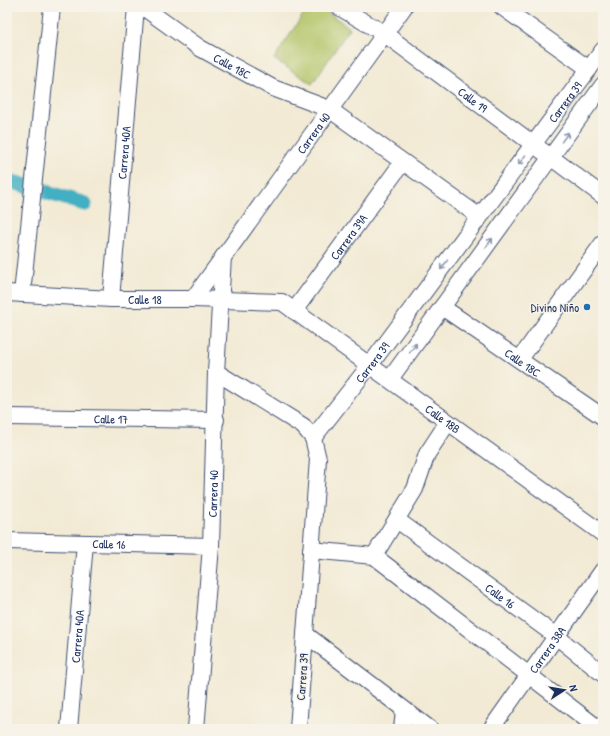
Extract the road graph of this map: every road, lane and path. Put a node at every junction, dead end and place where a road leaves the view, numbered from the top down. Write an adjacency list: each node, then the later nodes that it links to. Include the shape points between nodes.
1 (52, 7): 19 (street, via 29,219)
2 (136, 7): 20 (street, Carrera 40A)
3 (143, 7): 11 (street, Calle 18C, via 200,48 273,88)
4 (339, 7): 7 (street, Calle 19)
5 (404, 7): 7 (street, Carrera 40)
6 (502, 7): 9 (street)
7 (385, 34): 11 (street, Carrera 40); 12 (street, Calle 19)
8 (603, 50): 9 (street, Carrera 39)
9 (589, 70): 12 (street, Carrera 39)
10 (603, 85): 13 (street, Carrera 39, one-way to 10)
11 (329, 109): 14 (street, Calle 18C); 18 (street, Carrera 40)
12 (534, 144): 13 (street, Calle 19); 16 (street, Carrera 39, one-way to 16)
13 (551, 157): 15 (street, Calle 19); 24 (street, Carrera 39, one-way to 13)
14 (402, 163): 16 (street, Calle 18C); 23 (street, Carrera 39A)
15 (603, 196)
16 (480, 217): 26 (street, Carrera 39, one-way to 26)
17 (603, 242): 25 (street)
18 (222, 258): 21 (street, Carrera 40); 22 (street, Carrera 40)
19 (15, 294): 20 (street, Calle 18)
20 (111, 299): 21 (street, Calle 18)
21 (193, 299): 22 (street, Calle 18)
22 (220, 300): 23 (street, Calle 18); 27 (street, Carrera 40)
23 (288, 307): 26 (street, Calle 18B)
24 (442, 307): 25 (street, Calle 18C); 28 (street, Carrera 39, one-way to 24)
25 (520, 359): 30 (street, Calle 18C)
26 (370, 365): 28 (street, Calle 18B); 33 (street, Carrera 39)
27 (216, 372): 31 (street, Carrera 40); 33 (street, via 303,426)
28 (390, 379): 32 (street, Calle 18B)
29 (7, 417): 31 (street, Calle 17)
30 (603, 417)
31 (216, 420): 38 (street, Carrera 40)
32 (448, 422): 34 (street, via 427,454 415,489); 35 (street, Calle 18B)
33 (313, 438): 39 (street, Carrera 39, via 318,459)
34 (397, 520): 40 (street); 43 (street, Calle 16)
35 (603, 534)
36 (7, 542): 37 (street, Calle 16)
37 (85, 543): 38 (street, Calle 16); 47 (street, Carrera 40A)
38 (211, 546): 48 (street, Carrera 40)
39 (311, 550): 40 (street); 42 (street, Carrera 39)
40 (374, 556): 45 (street)
41 (603, 570): 43 (street, Carrera 38A)
42 (305, 634): 46 (street); 49 (street, Carrera 39)
43 (556, 636): 44 (street, Calle 16); 45 (street, Carrera 38A)
44 (603, 674)
45 (529, 675): 52 (street, Carrera 38A); 53 (street)
46 (404, 710): 50 (street); 51 (street)
47 (69, 729)
48 (196, 729)
49 (298, 729)
50 (402, 729)
51 (430, 729)
52 (491, 729)
53 (599, 729)

